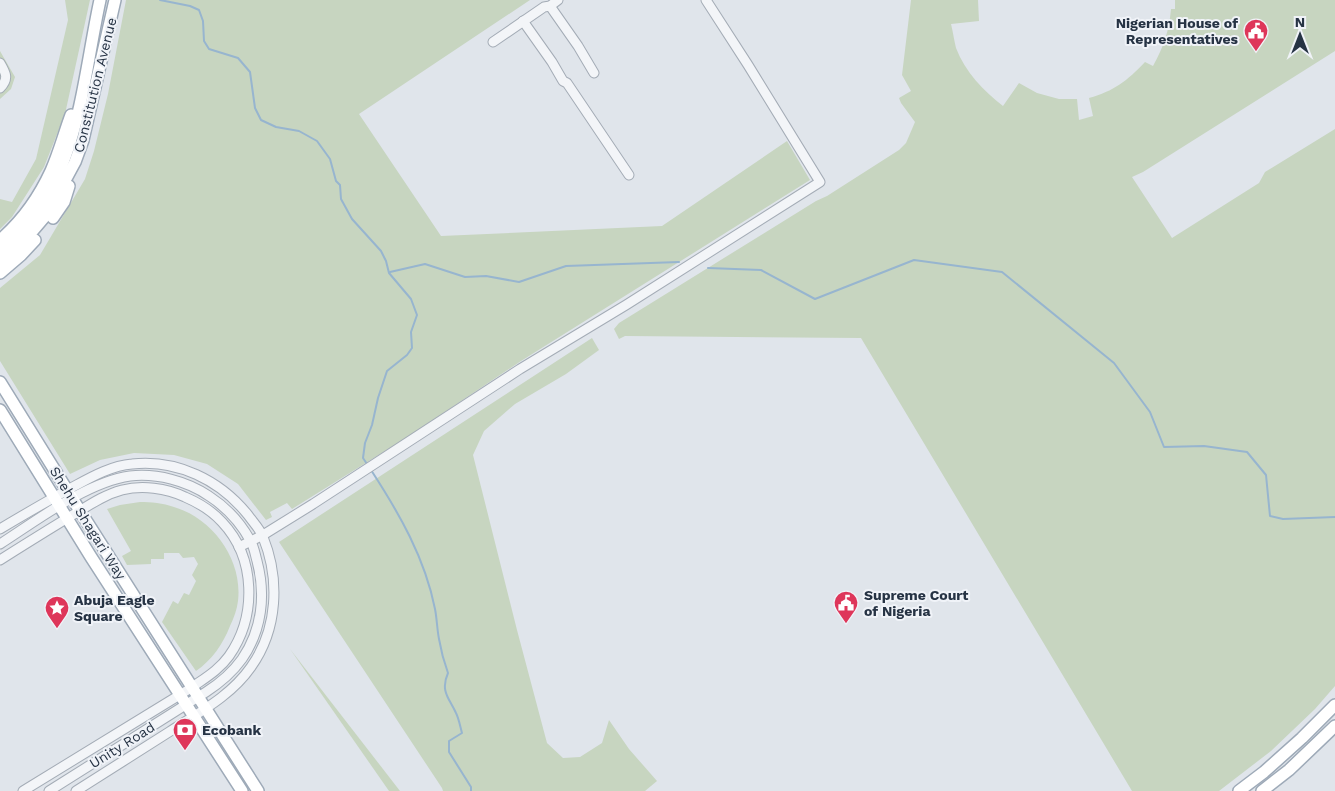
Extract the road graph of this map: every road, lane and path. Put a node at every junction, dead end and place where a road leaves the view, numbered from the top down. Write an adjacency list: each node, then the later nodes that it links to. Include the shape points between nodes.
1 (100, 0): 11 (main road, Constitution Avenue)
2 (115, 0): 12 (main road, Constitution Avenue)
3 (558, 0): 5 (street)
4 (706, 0): 25 (street, via 820,182 556,346)
5 (550, 6): 6 (street); 9 (street)
6 (523, 21): 7 (street); 13 (street)
7 (493, 42)
8 (0, 63): 10 (street, via 6,76)
9 (594, 73)
10 (0, 88)
11 (83, 91): 14 (main road, via 43,186 21,219); 15 (main road, Constitution Avenue, via 73,133 56,180 34,215)
12 (75, 162): 16 (main road, Constitution Avenue, via 47,214); 17 (main road, via 64,202 48,226)
13 (629, 175)
14 (0, 240)
15 (0, 251)
16 (0, 262)
17 (0, 273)
18 (0, 382): 20 (main road, Shehu Shagari Way)
19 (0, 410): 21 (main road, Shehu Shagari Way)
20 (70, 494): 21 (street, Unity Road); 22 (main road, Shehu Shagari Way); 25 (street, Unity Road, via 83,481 114,468 130,464 177,467 193,472 226,493); 26 (street, Unity Road, via 131,476 168,478 188,484 218,502)
21 (57, 502): 23 (main road, Shehu Shagari Way); 24 (street, Unity Road); 27 (street, Unity Road)
22 (80, 511): 23 (street, Unity Road); 28 (street, Unity Road, via 122,490 160,489 190,499 211,512); 30 (main road, Shehu Shagari Way)
23 (67, 518): 29 (street, Unity Road); 31 (main road, Shehu Shagari Way)
24 (0, 529)
25 (262, 535): 26 (street); 35 (street, Unity Road, via 274,576 273,615 265,644 243,678)
26 (251, 541): 28 (street); 32 (street, Unity Road, via 262,587 255,632 234,670)
27 (0, 544)
28 (239, 547): 30 (street, Unity Road, via 249,582 246,621 229,656)
29 (0, 560)
30 (192, 688): 31 (street, Unity Road); 32 (main road, Shehu Shagari Way)
31 (180, 695): 33 (main road, Shehu Shagari Way); 38 (street, Unity Road)
32 (198, 698): 33 (street, Unity Road); 35 (main road, Shehu Shagari Way)
33 (186, 705): 36 (main road, Shehu Shagari Way); 39 (street, Unity Road)
34 (1335, 705): 43 (main road)
35 (205, 709): 36 (street, Unity Road); 42 (main road, Shehu Shagari Way)
36 (193, 716): 40 (street, Unity Road); 41 (main road, Shehu Shagari Way)
37 (1335, 726): 44 (main road)
38 (23, 791)
39 (49, 791)
40 (76, 791)
41 (242, 791)
42 (258, 791)
43 (1240, 791)
44 (1262, 791)

